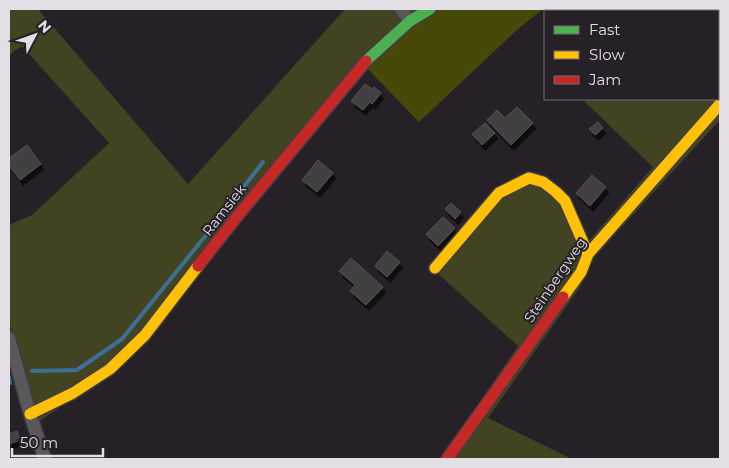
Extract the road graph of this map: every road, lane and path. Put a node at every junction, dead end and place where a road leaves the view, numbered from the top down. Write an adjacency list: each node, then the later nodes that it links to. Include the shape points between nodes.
1 (401, 9): 3 (street)
2 (430, 9): 3 (street, Ramsiek)
3 (410, 21): 8 (street, Ramsiek, via 362,64 239,214 146,335 110,369 73,393)
4 (720, 104): 5 (street, Steinbergweg)
5 (588, 254): 6 (street, via 565,201 543,182 529,178 499,193); 10 (street, Steinbergweg, via 581,272)
6 (435, 268)
7 (9, 338): 8 (street)
8 (30, 414): 9 (street)
9 (45, 459)
10 (447, 459)

